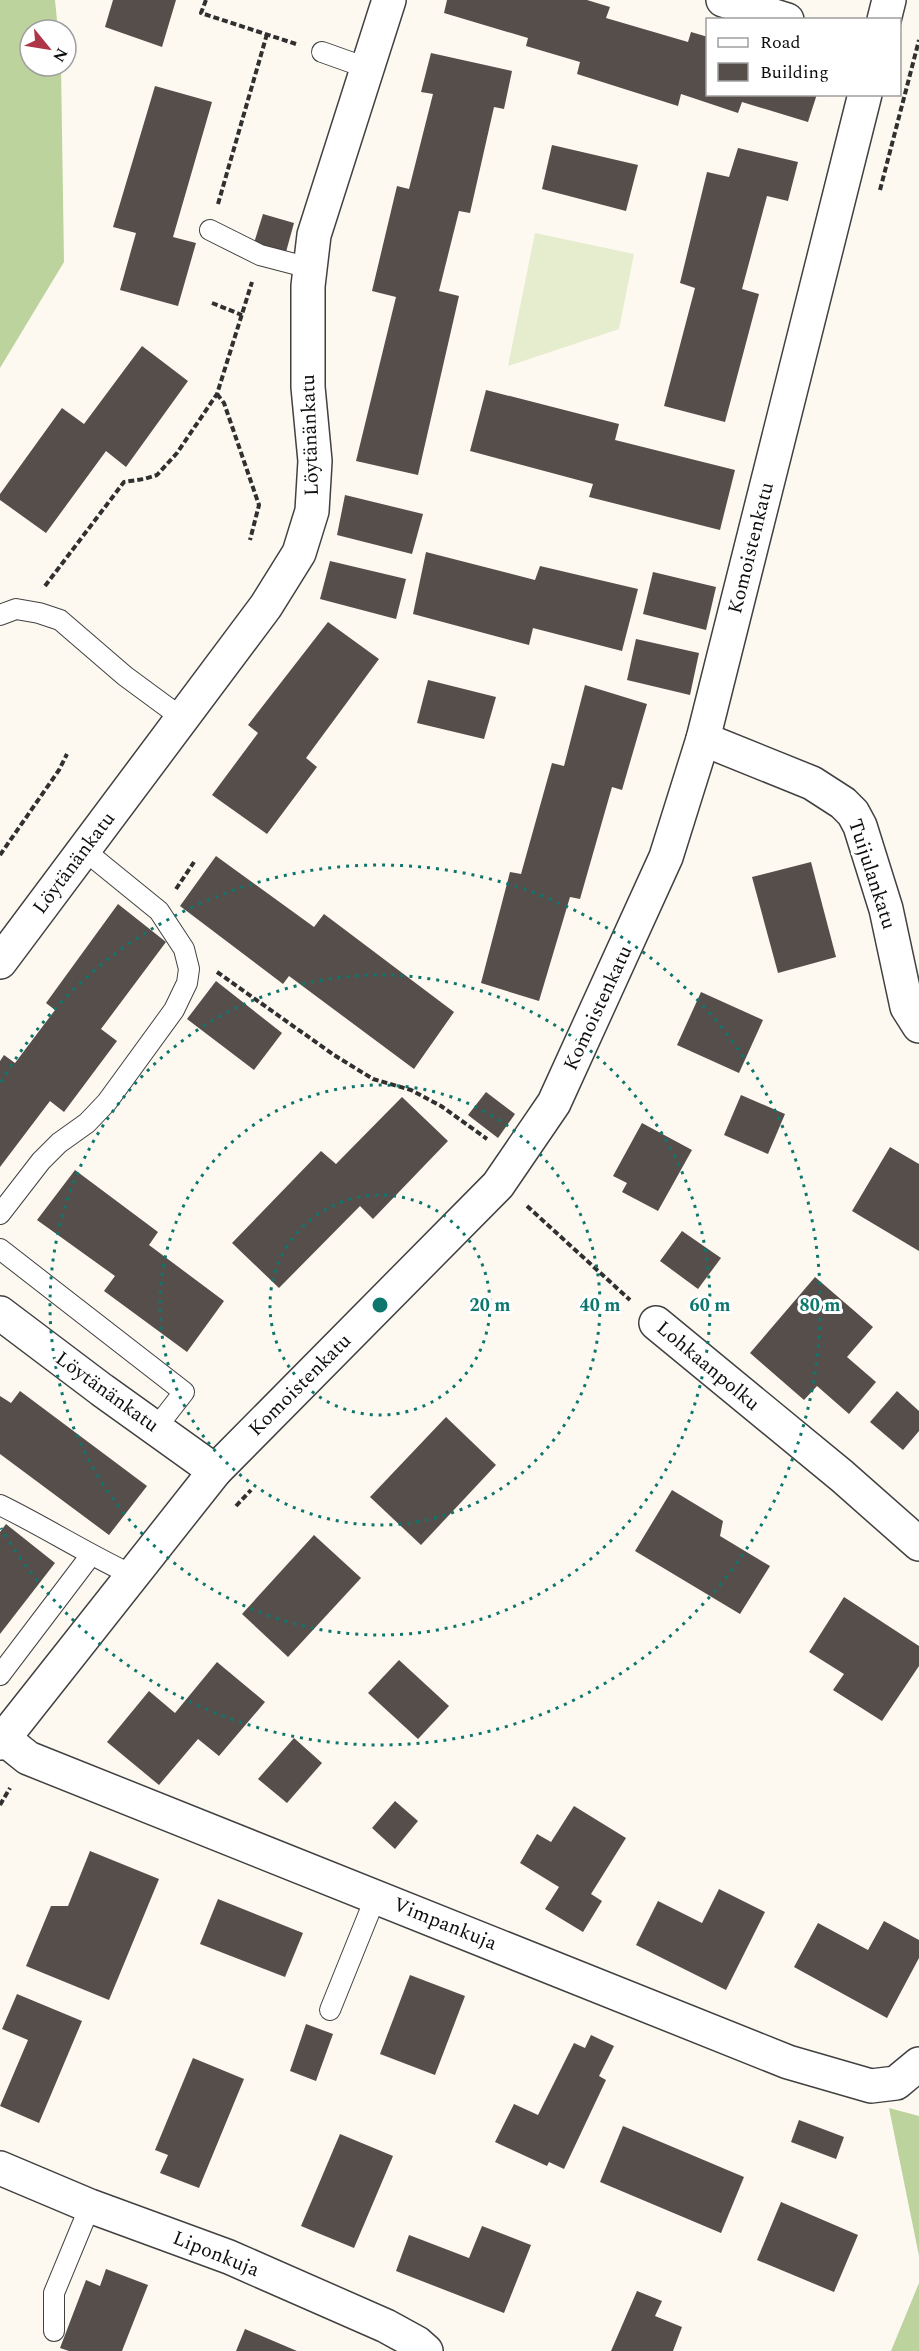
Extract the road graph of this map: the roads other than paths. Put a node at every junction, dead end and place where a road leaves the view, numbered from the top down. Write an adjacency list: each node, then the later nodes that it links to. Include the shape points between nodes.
1 (389, 0): 7 (street, Löytänänkatu)
2 (723, 0): 4 (street)
3 (889, 0): 5 (street)
4 (781, 18)
5 (884, 18)
6 (322, 52): 7 (lane)
7 (367, 68): 10 (street, Löytänänkatu, via 314,235)
8 (864, 96): 13 (street, Komoistenkatu)
9 (210, 230): 10 (lane, via 260,255)
10 (310, 268): 12 (street, Löytänänkatu, via 308,387 315,460 312,511 299,553 277,589)
11 (0, 615): 12 (lane, via 16,609 60,620)
12 (182, 718): 14 (street, Löytänänkatu)
13 (703, 739): 16 (street, Tuijulankatu, via 812,783 853,813 886,909 907,1007); 22 (street, Komoistenkatu, via 666,857 554,1103 498,1185)
14 (84, 850): 15 (street, Löytänänkatu); 17 (lane, via 159,911 184,950 189,969 187,983 174,1010 107,1102 41,1161)
15 (2, 956)
16 (919, 1026)
17 (0, 1214)
18 (0, 1249): 21 (lane, via 184,1392)
19 (0, 1313): 21 (street, Löytänänkatu)
20 (656, 1323): 24 (street, Lohkaanpolku)
21 (156, 1428): 22 (street, Löytänänkatu)
22 (215, 1471): 26 (street, Komoistenkatu)
23 (0, 1505): 25 (lane)
24 (919, 1544)
25 (91, 1555): 26 (lane); 27 (lane)
26 (132, 1575): 28 (street, Komoistenkatu)
27 (0, 1675)
28 (10, 1746): 29 (street, Vimpankuja)
29 (376, 1896): 30 (lane); 31 (street, Vimpankuja, via 788,2062 871,2086)
30 (330, 2010)
31 (908, 2074)
32 (0, 2168): 33 (street, Liponkuja)
33 (90, 2206): 34 (lane, via 54,2293); 35 (street, Liponkuja, via 229,2257 386,2326)
34 (54, 2331)
35 (426, 2351)

